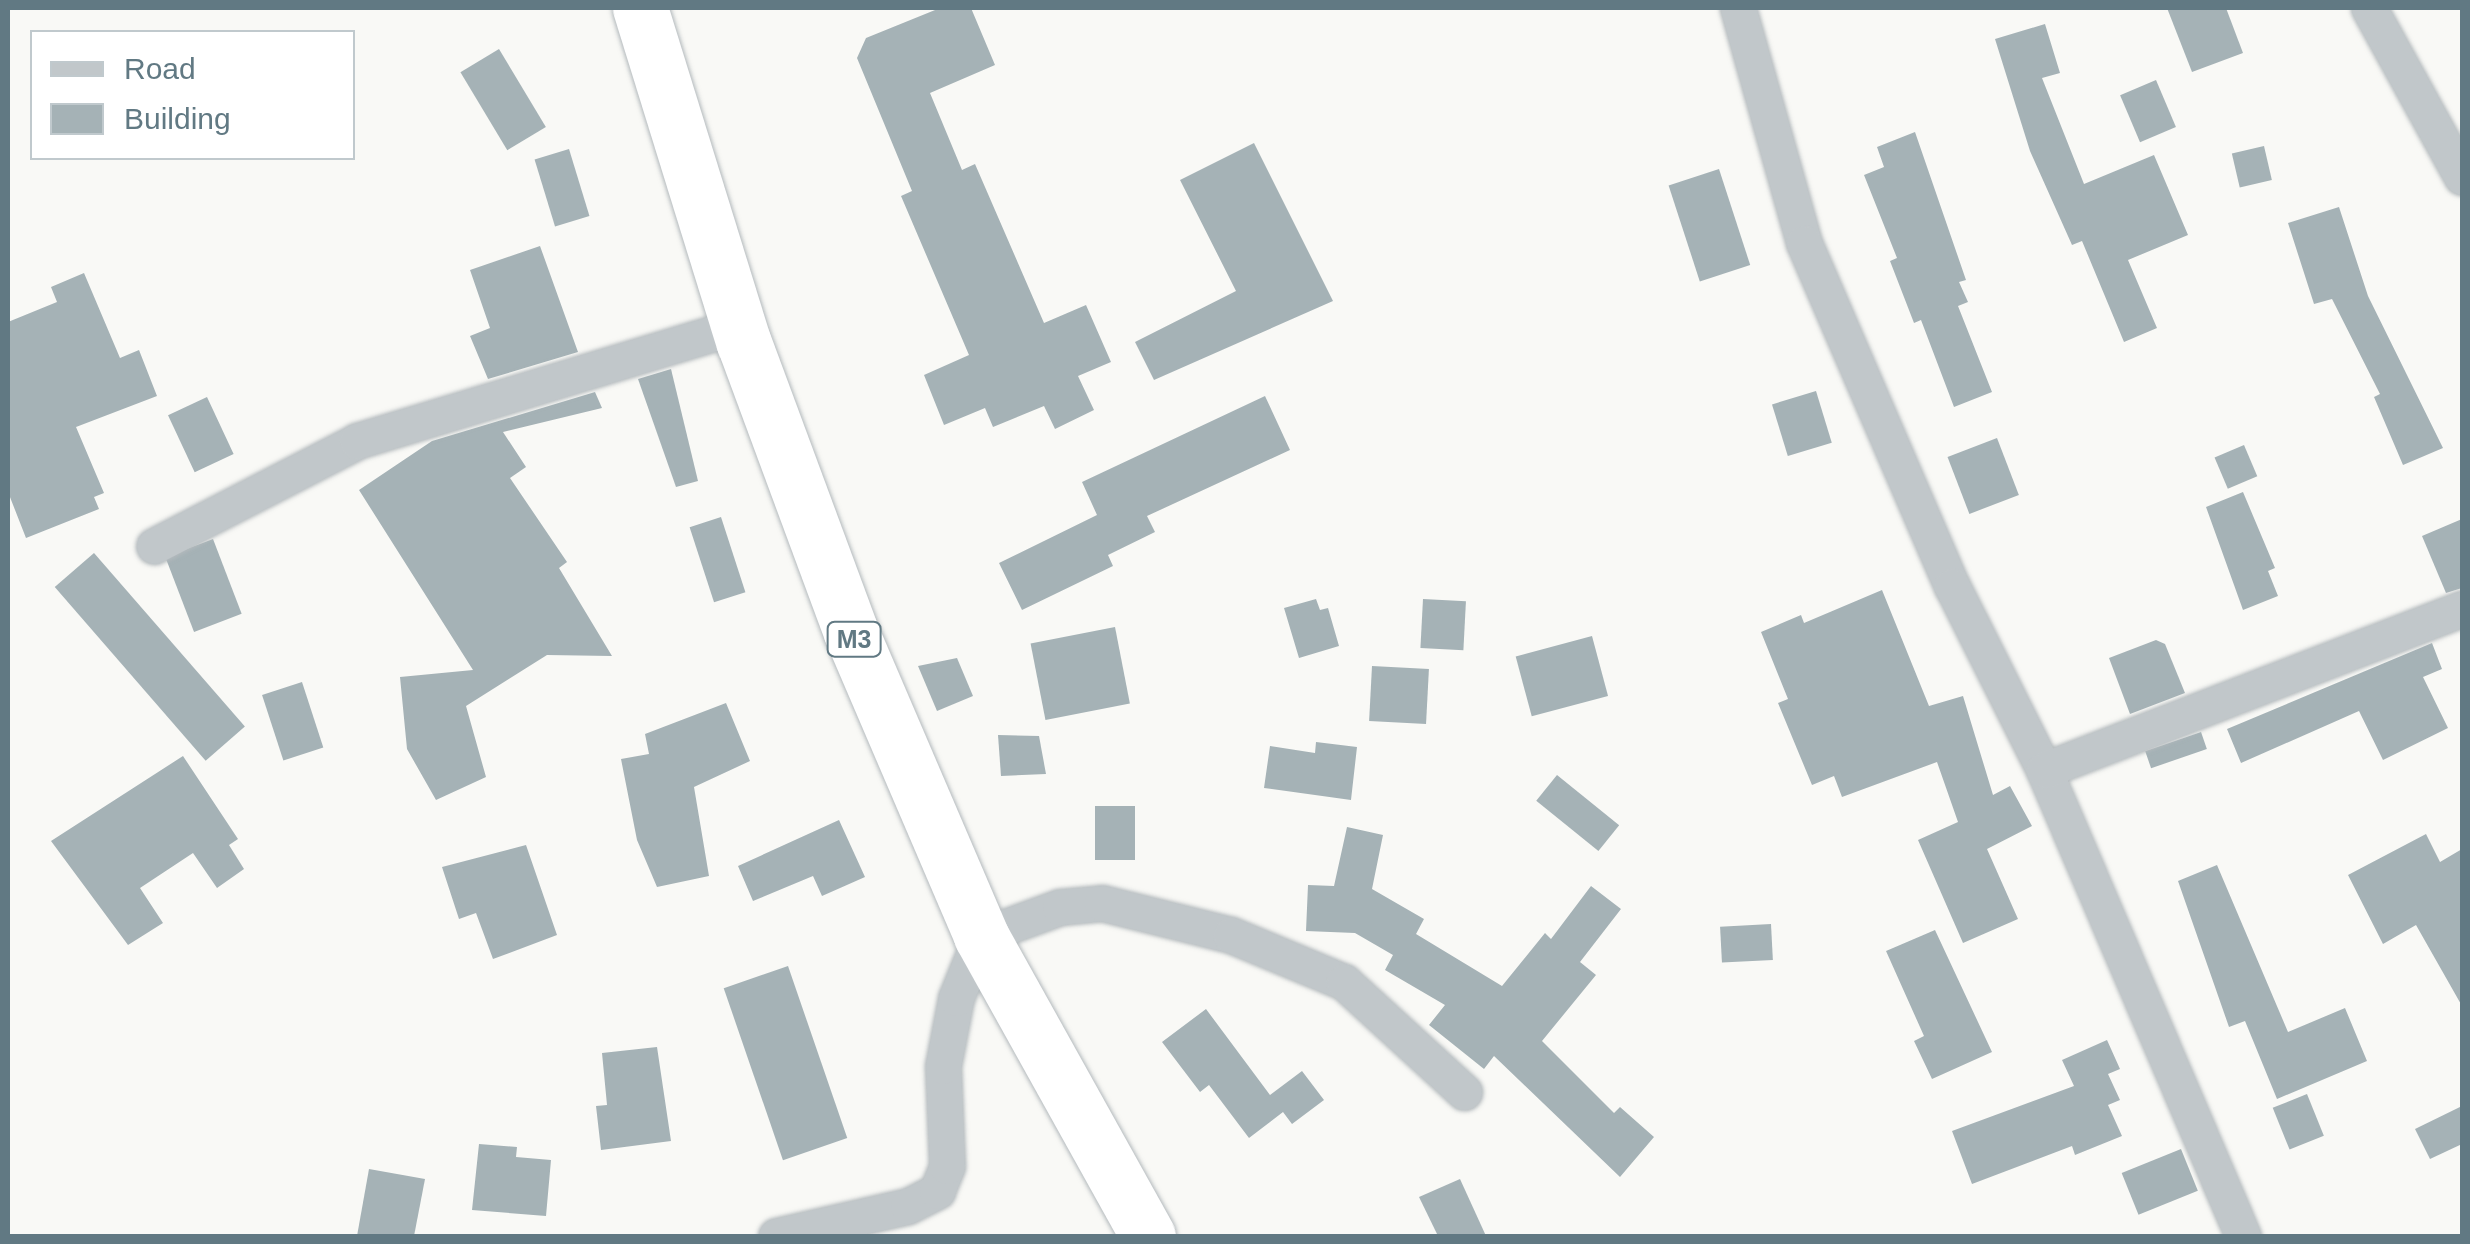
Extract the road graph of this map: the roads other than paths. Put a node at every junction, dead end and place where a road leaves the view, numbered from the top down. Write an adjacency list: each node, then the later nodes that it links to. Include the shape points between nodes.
1 (640, 8): 5 (highway, M3)
2 (1738, 8): 8 (street, via 1804,243 1952,586)
3 (2370, 8): 4 (street)
4 (2462, 177)
5 (739, 326): 6 (street, via 357,441); 9 (highway, M3, via 850,632)
6 (154, 546)
7 (2462, 609): 8 (street)
8 (2044, 770): 13 (street)
9 (980, 936): 10 (street, via 1060,907 1102,903 1232,935 1344,982); 11 (street, via 956,998 943,1066 947,1166 937,1192 908,1206); 12 (highway, M3)
10 (1464, 1092)
11 (776, 1236)
12 (1148, 1236)
13 (2243, 1236)

